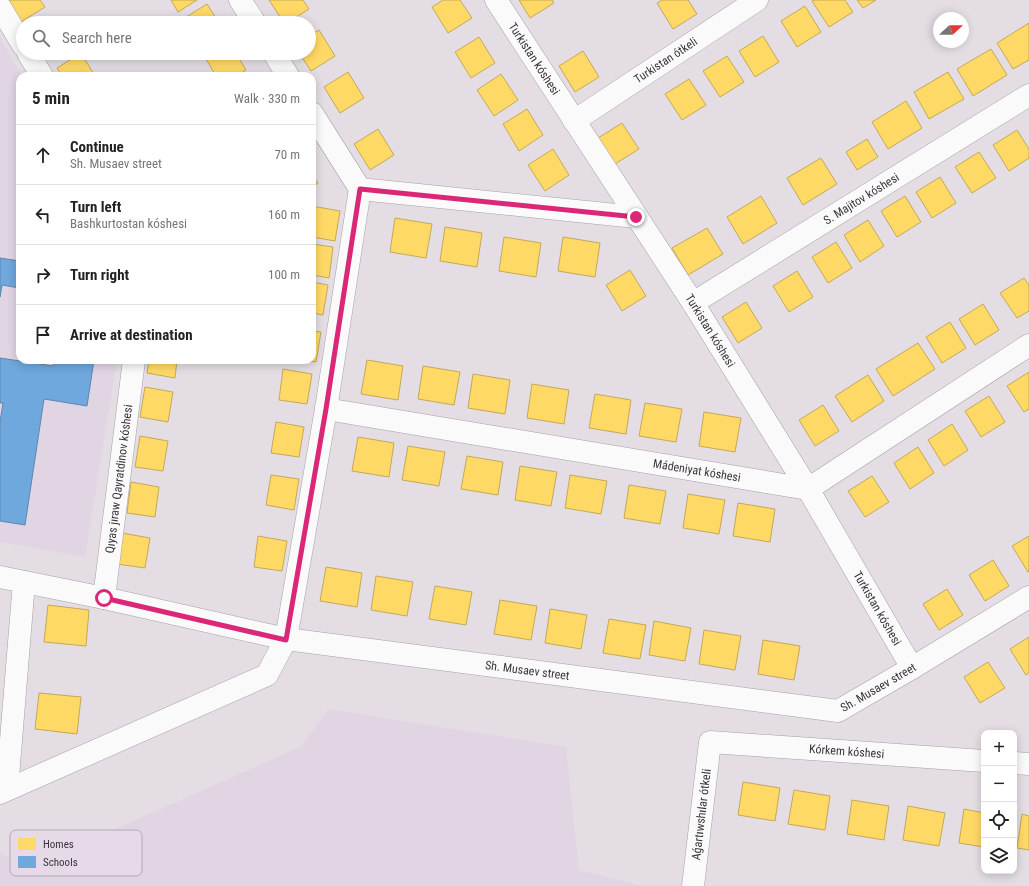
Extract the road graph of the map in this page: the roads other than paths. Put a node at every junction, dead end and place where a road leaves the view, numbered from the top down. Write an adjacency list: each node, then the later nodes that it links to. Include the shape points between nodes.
1 (240, 0): 5 (street)
2 (496, 0): 13 (street, Turkistan kóshesi)
3 (757, 0): 13 (street, Turkistan ótkeli)
4 (0, 7): 6 (street)
5 (250, 16)
6 (16, 33)
7 (32, 60): 9 (street)
8 (278, 60): 10 (street)
9 (40, 72)
10 (286, 72)
11 (1029, 94): 16 (street, S. Majitov kóshesi)
12 (316, 119): 14 (street)
13 (574, 121): 15 (street, Turkistan kóshesi)
14 (360, 189): 15 (street); 19 (street)
15 (636, 217): 16 (street, Turkistan kóshesi)
16 (693, 303): 20 (street, Turkistan kóshesi)
17 (1029, 345): 20 (street)
18 (133, 364): 24 (street, Qıyas jıraw Qayratdinov kóshesi)
19 (326, 409): 20 (street, Mádeniyat kóshesi); 25 (street)
20 (808, 489): 26 (street, Turkistan kóshesi)
21 (0, 577): 22 (street, Sh. Musaev street)
22 (24, 582): 24 (street, Sh. Musaev street); 31 (street)
23 (1029, 596): 26 (street, Sh. Musaev street)
24 (104, 598): 25 (street, Sh. Musaev street)
25 (286, 640): 26 (street, Sh. Musaev street, via 838,711); 31 (street, via 267,675)
26 (912, 668)
27 (710, 742): 28 (street, Kórkem kóshesi); 32 (street, Aǵartıwshılar ótkeli)
28 (981, 761)
29 (1017, 763): 30 (street)
30 (1029, 764)
31 (4, 791)
32 (693, 886)

